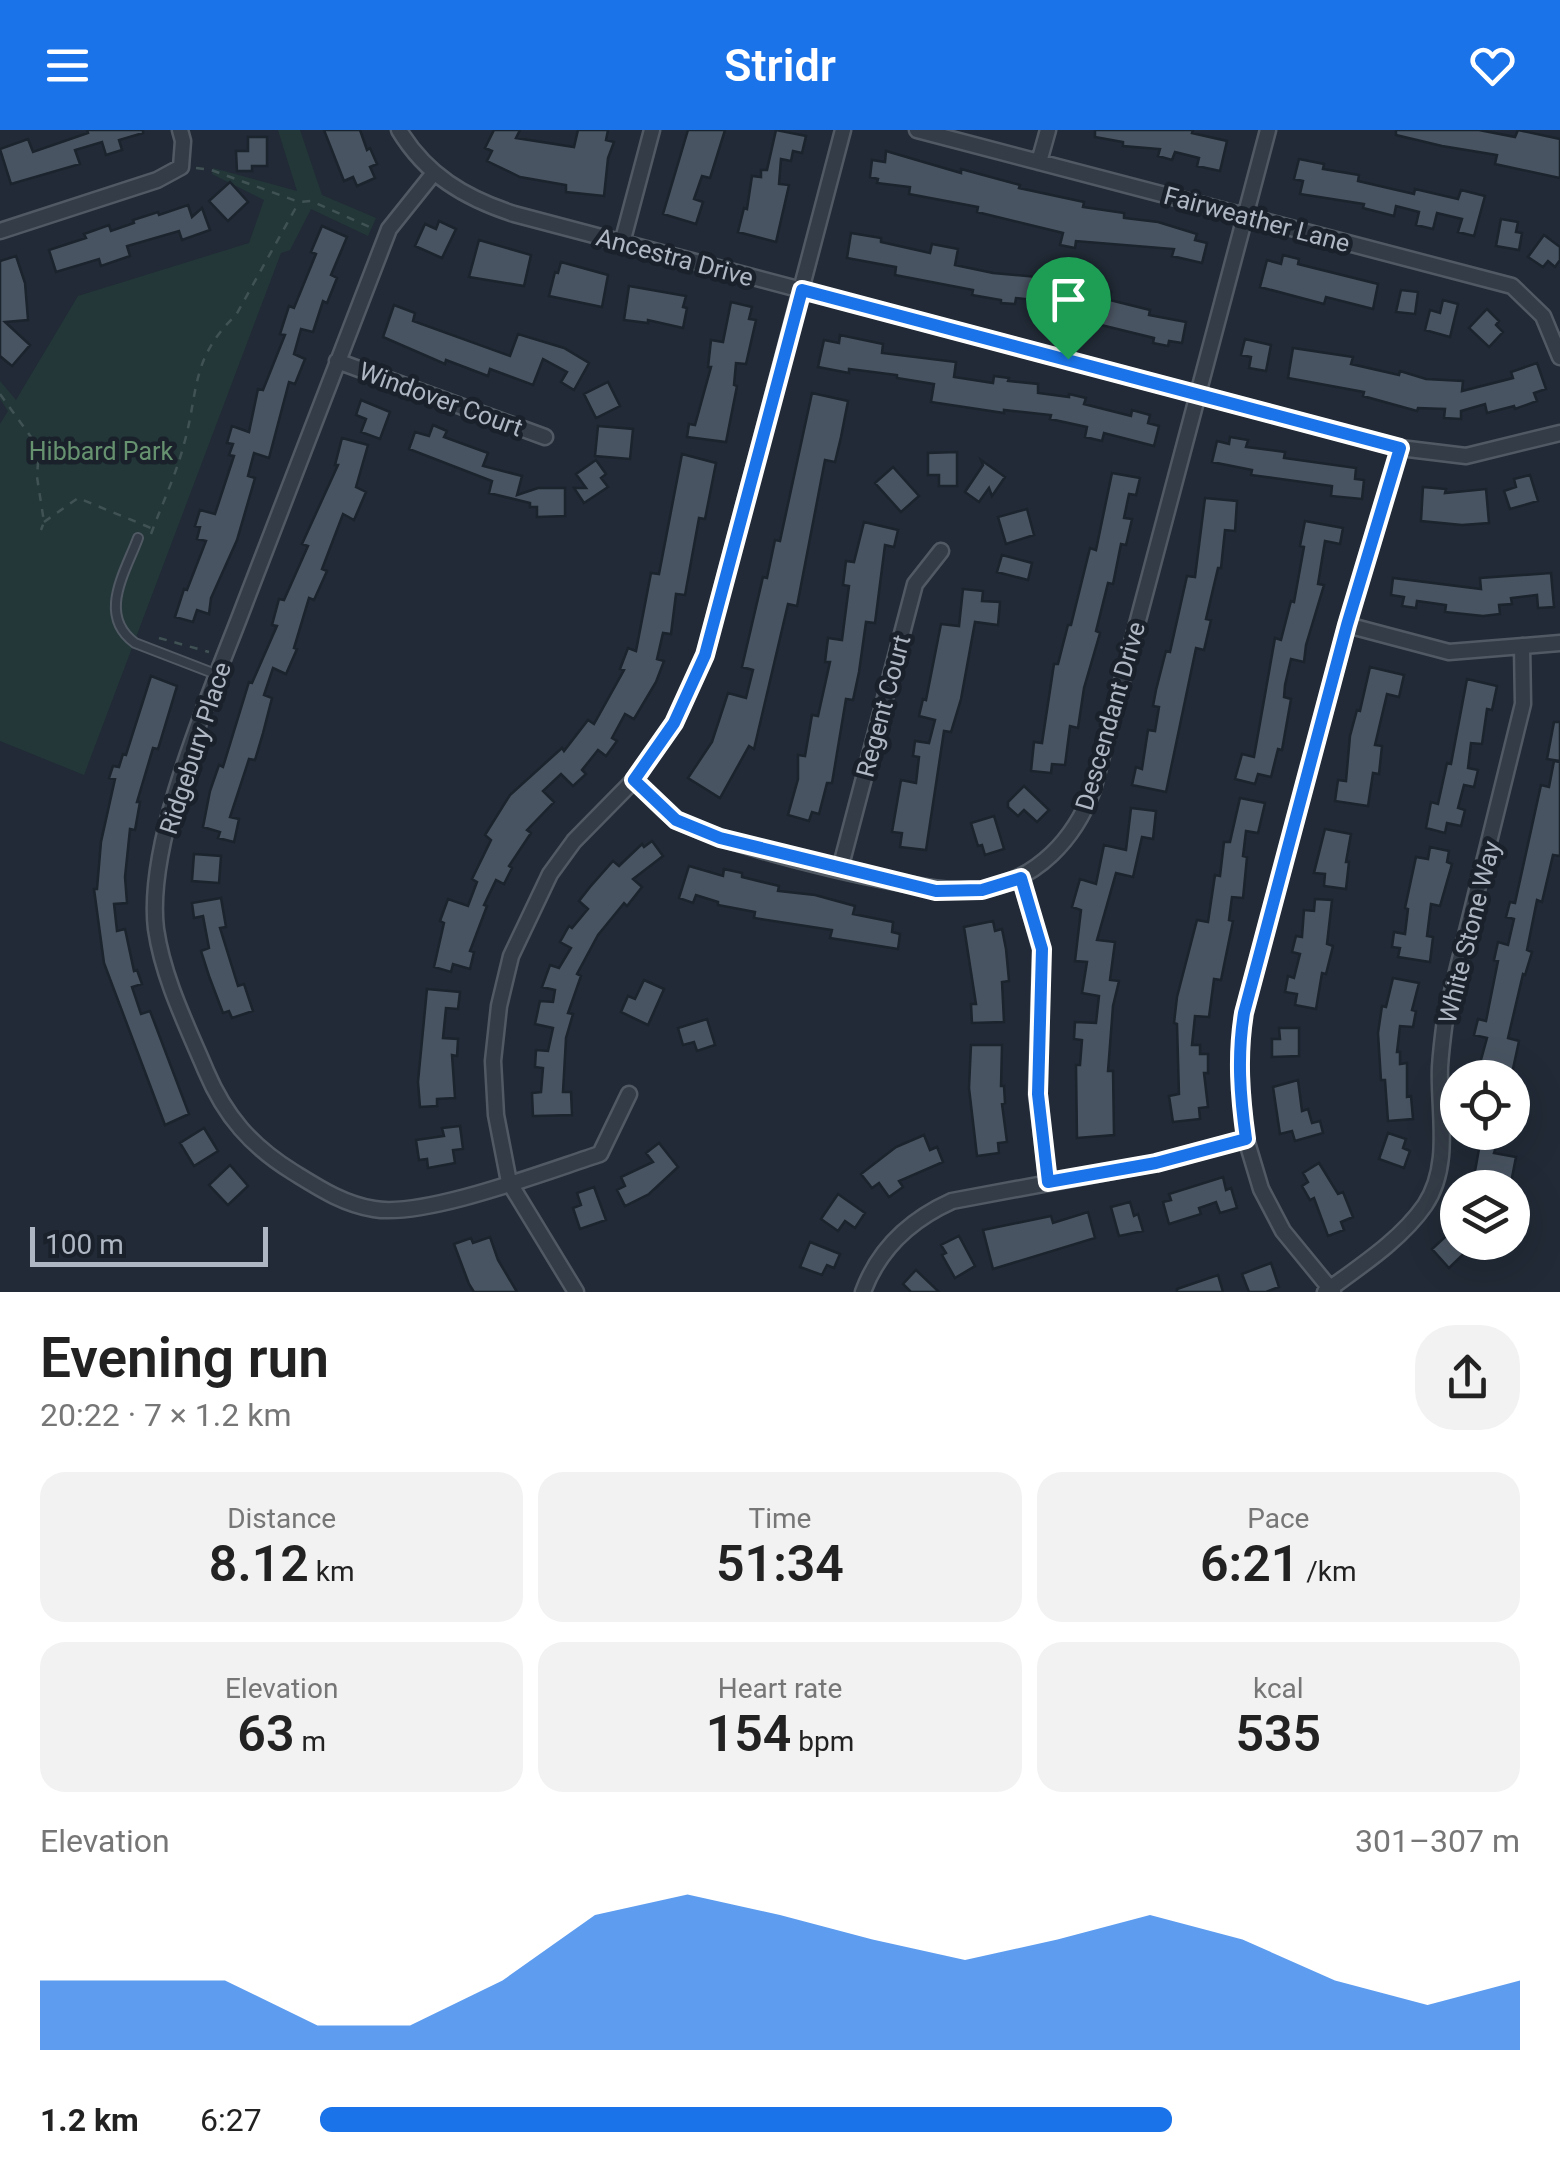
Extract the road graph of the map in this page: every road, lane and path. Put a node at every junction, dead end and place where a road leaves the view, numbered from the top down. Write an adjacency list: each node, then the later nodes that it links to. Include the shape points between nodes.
1 (180, 130): 9 (street)
2 (400, 130): 10 (street, Ancestra Drive)
3 (652, 130): 15 (street)
4 (843, 130): 16 (street)
5 (917, 130): 8 (street, Fairweather Lane)
6 (1048, 130): 8 (street)
7 (1268, 130): 12 (street, Descendant Drive)
8 (1039, 162): 12 (street, Fairweather Lane)
9 (181, 167): 11 (path, via 211,170); 13 (street)
10 (433, 174): 14 (street, Ridgebury Place); 15 (street, Ancestra Drive, via 488,206)
11 (299, 202): 14 (path, via 311,201); 25 (path, via 196,375 185,443)
12 (1245, 215): 17 (street, Fairweather Lane, via 1512,286 1543,316); 20 (street, Descendant Drive)
13 (0, 231)
14 (387, 234): 18 (street, Ridgebury Place)
15 (622, 243): 16 (street, Ancestra Drive)
16 (802, 290): 20 (street, Ancestra Drive); 36 (street, via 705,655 674,723)
17 (1560, 357)
18 (338, 361): 22 (street, Windover Court); 34 (street, Ridgebury Place)
19 (0, 394): 24 (path, via 38,448)
20 (1200, 394): 23 (street, Ancestra Drive); 38 (street, Descendant Drive, via 1082,818 1048,859)
21 (1560, 434): 23 (street, Ancestra Drive, via 1466,456)
22 (545, 437)
23 (1400, 448): 30 (street)
24 (44, 522): 25 (path, via 78,498); 26 (path)
25 (153, 528): 28 (path)
26 (41, 530)
27 (138, 538): 35 (lane, via 112,606 123,634)
28 (146, 546)
29 (941, 551): 37 (street, Regent Court, via 915,584)
30 (1347, 625): 33 (street, via 1449,652); 40 (street, via 1244,1013 1238,1074)
31 (156, 637): 34 (path)
32 (1560, 643): 33 (street)
33 (1522, 646): 43 (street, White Stone Way, via 1522,704 1445,1020 1438,1169 1427,1202 1401,1232)
34 (225, 656): 35 (street, Ridgebury Place)
35 (218, 675): 41 (street, Ridgebury Place, via 174,796 156,928 179,1006 221,1102 236,1127 268,1156 338,1200 378,1210 417,1209)
36 (634, 780): 37 (street, Descendant Drive, via 676,820); 41 (street, via 550,874 511,956 493,1061)
37 (840, 868): 38 (street, Descendant Drive, via 936,891 982,890)
38 (1021, 878): 42 (street, via 1042,949 1038,1094)
39 (628, 1094): 41 (street, Ridgebury Place, via 600,1154)
40 (1246, 1139): 42 (street); 43 (street, via 1283,1231)
41 (509, 1182): 44 (street)
42 (1048, 1182): 45 (street, via 952,1201 923,1214 896,1237)
43 (1329, 1291)
44 (576, 1292)
45 (862, 1292)

